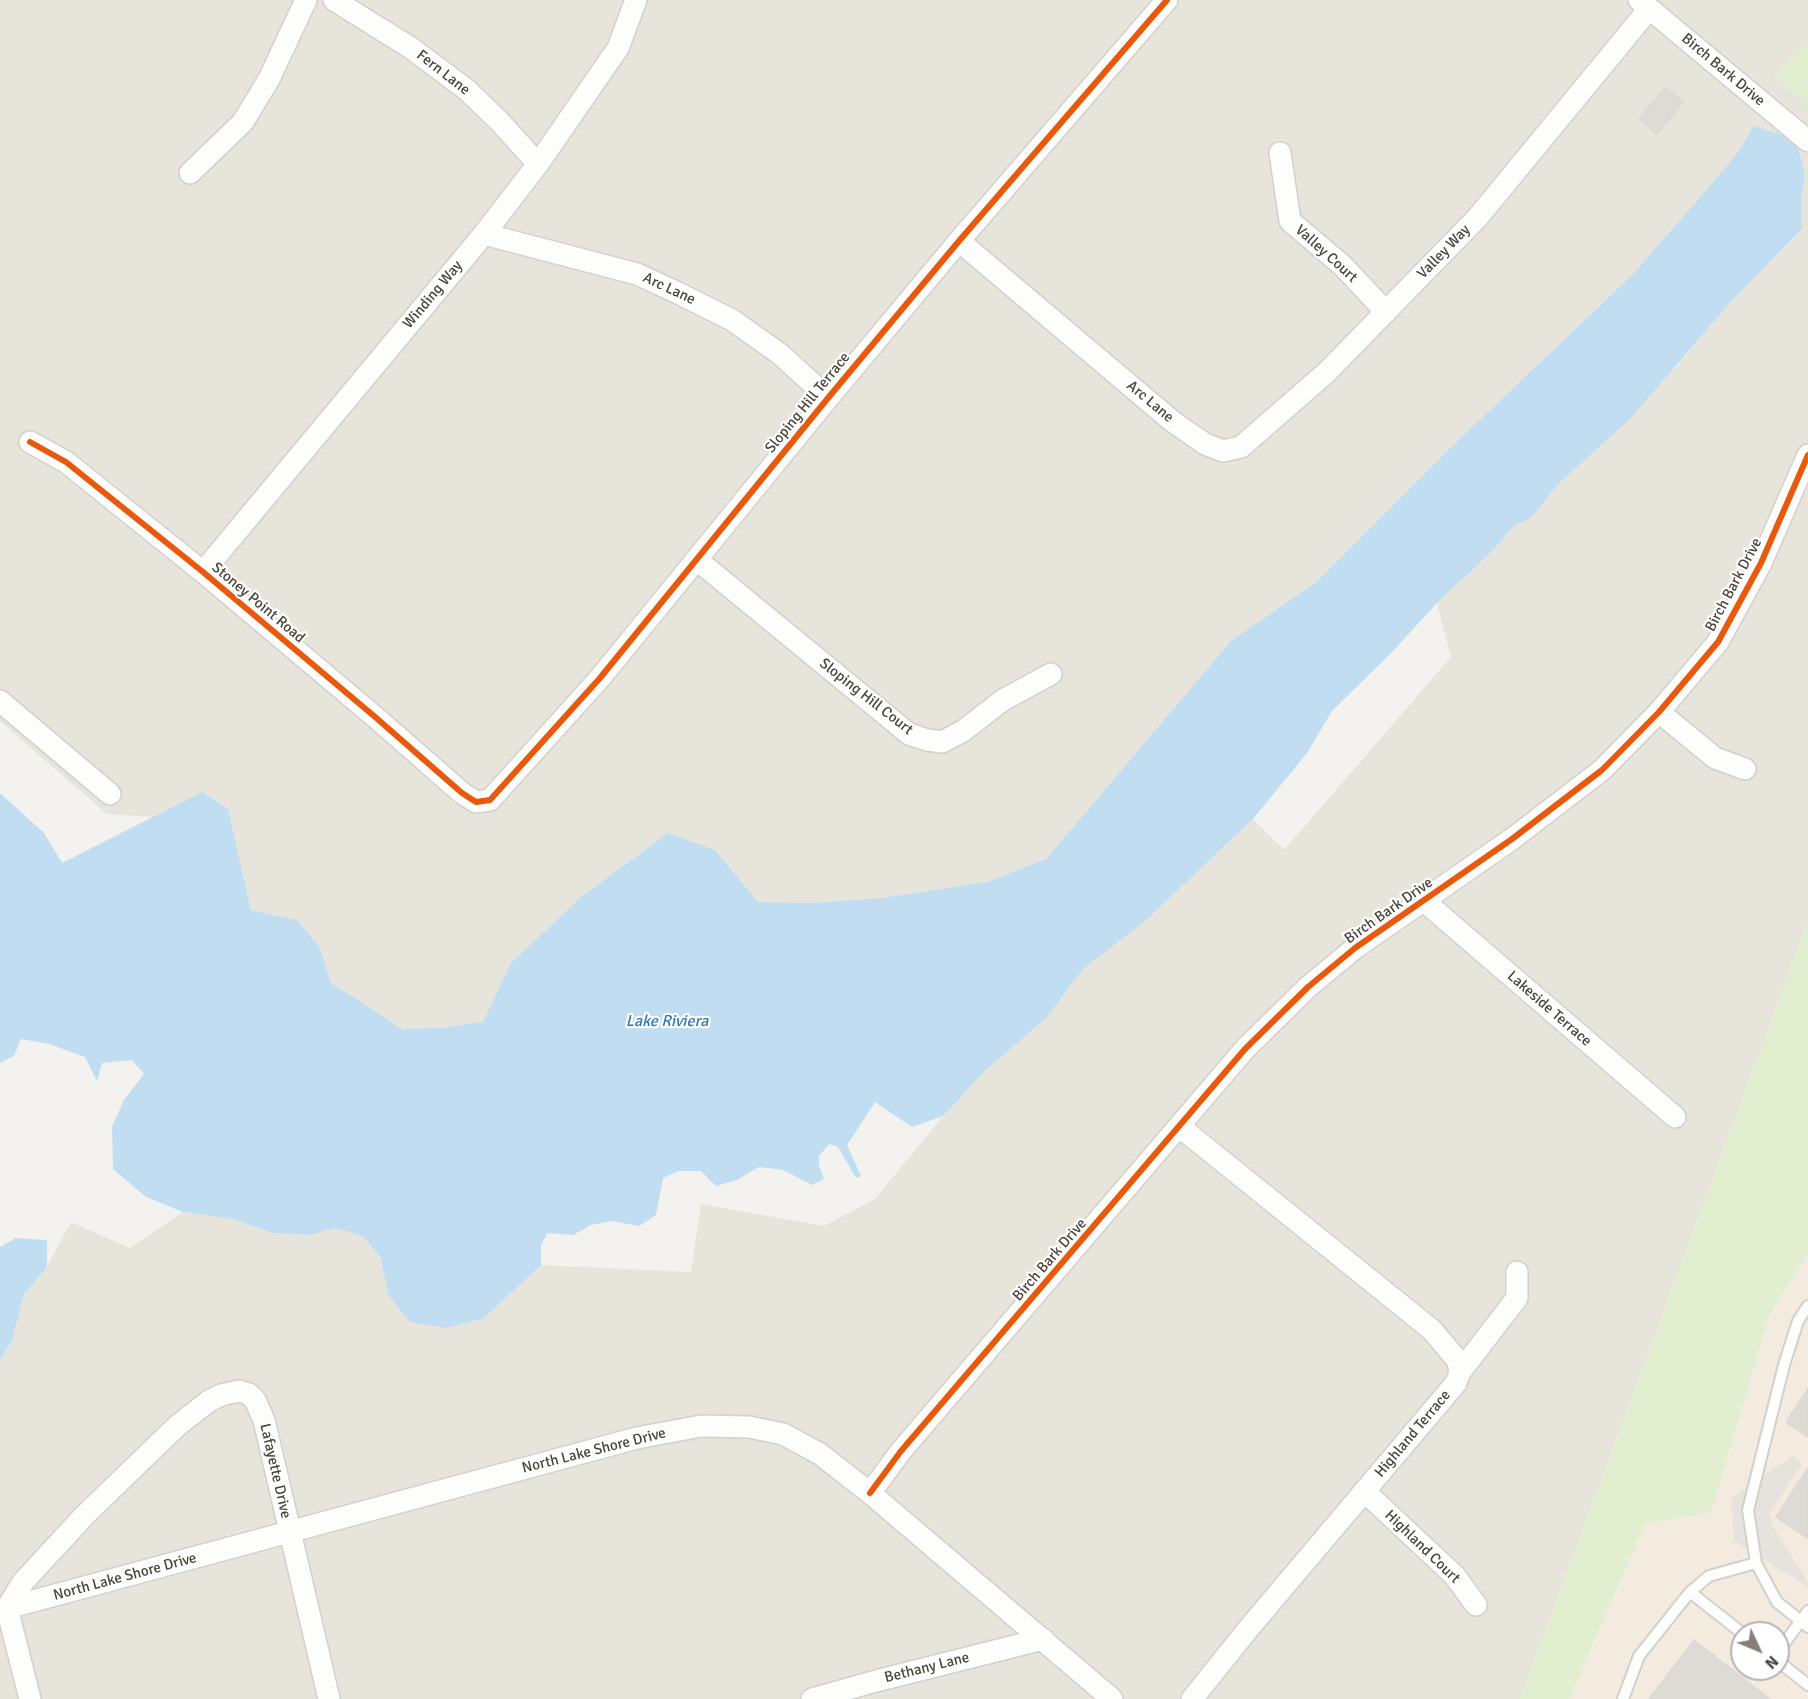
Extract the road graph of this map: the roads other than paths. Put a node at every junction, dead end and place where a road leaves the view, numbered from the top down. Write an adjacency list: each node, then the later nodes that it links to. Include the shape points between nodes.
1 (306, 0): 9 (street, via 269,79 243,122)
2 (334, 0): 8 (street, Fern Lane, via 411,48 467,90)
3 (636, 0): 8 (street, Winding Way, via 618,48)
4 (1167, 0): 11 (street, Sloping Hill Terrace)
5 (1644, 4): 6 (street, Birch Bark Drive); 12 (street, Valley Way, via 1478,217)
6 (1808, 141)
7 (1280, 153): 12 (street, Valley Court, via 1290,221 1343,266)
8 (538, 164): 10 (street, Winding Way)
9 (190, 173)
10 (484, 234): 13 (street, Arc Lane, via 637,274 678,293 732,320 780,354); 18 (street, Winding Way)
11 (959, 241): 13 (street, Sloping Hill Terrace); 15 (street, Arc Lane, via 1172,422)
12 (1386, 312): 15 (street, Valley Way, via 1327,372 1241,447 1223,451)
13 (828, 398): 17 (street, Sloping Hill Terrace)
14 (30, 442): 18 (street, Stoney Point Road, via 66,462)
15 (1205, 444)
16 (1808, 455): 21 (street, Birch Bark Drive, via 1761,562 1718,642)
17 (696, 559): 19 (street, Sloping Hill Court, via 909,734 927,740 942,742 963,731 1003,700); 23 (street, Sloping Hill Terrace, via 600,678 490,800 476,802)
18 (203, 572): 23 (street, Stoney Point Road)
19 (1051, 674)
20 (0, 701): 24 (street)
21 (1659, 712): 22 (street, via 1715,758); 25 (street, Birch Bark Drive, via 1602,770)
22 (1745, 769)
23 (462, 793)
24 (110, 794)
25 (1424, 901): 26 (street, Lakeside Terrace); 27 (street, Birch Bark Drive, via 1355,948 1308,987 1245,1049)
26 (1675, 1117)
27 (1180, 1127): 30 (street, via 1432,1330 1458,1361); 32 (street, Birch Bark Drive, via 901,1451)
28 (1517, 1272): 30 (street, Highland Terrace, via 1516,1298)
29 (1808, 1306): 34 (lane, via 1798,1322 1784,1365 1748,1510)
30 (1460, 1372): 31 (street, Highland Terrace, via 1456,1383)
31 (1364, 1491): 36 (street, Highland Court, via 1455,1576); 49 (street, Highland Terrace)
32 (870, 1493): 33 (street, North Lake Shore Drive, via 820,1454 783,1434 749,1427 701,1426 637,1438); 41 (street, North Lake Shore Drive)
33 (290, 1532): 37 (street, North Lake Shore Drive); 37 (street, Lafayette Drive, via 264,1420 255,1400 239,1392 221,1395 177,1426 85,1515 23,1582); 46 (street, Lafayette Drive)
34 (1756, 1563): 35 (lane, via 1708,1576); 40 (lane, via 1777,1602)
35 (1690, 1592): 39 (lane); 50 (lane, via 1639,1656)
36 (1476, 1605)
37 (4, 1609): 45 (street)
38 (1808, 1611): 40 (lane)
39 (1730, 1624)
40 (1804, 1625): 42 (lane)
41 (1043, 1640): 47 (street, Bethany Lane); 48 (street, North Lake Shore Drive)
42 (1790, 1640)
43 (1790, 1671): 44 (lane)
44 (1808, 1685)
45 (30, 1699)
46 (329, 1699)
47 (812, 1699)
48 (1112, 1699)
49 (1192, 1699)
50 (1623, 1699)

